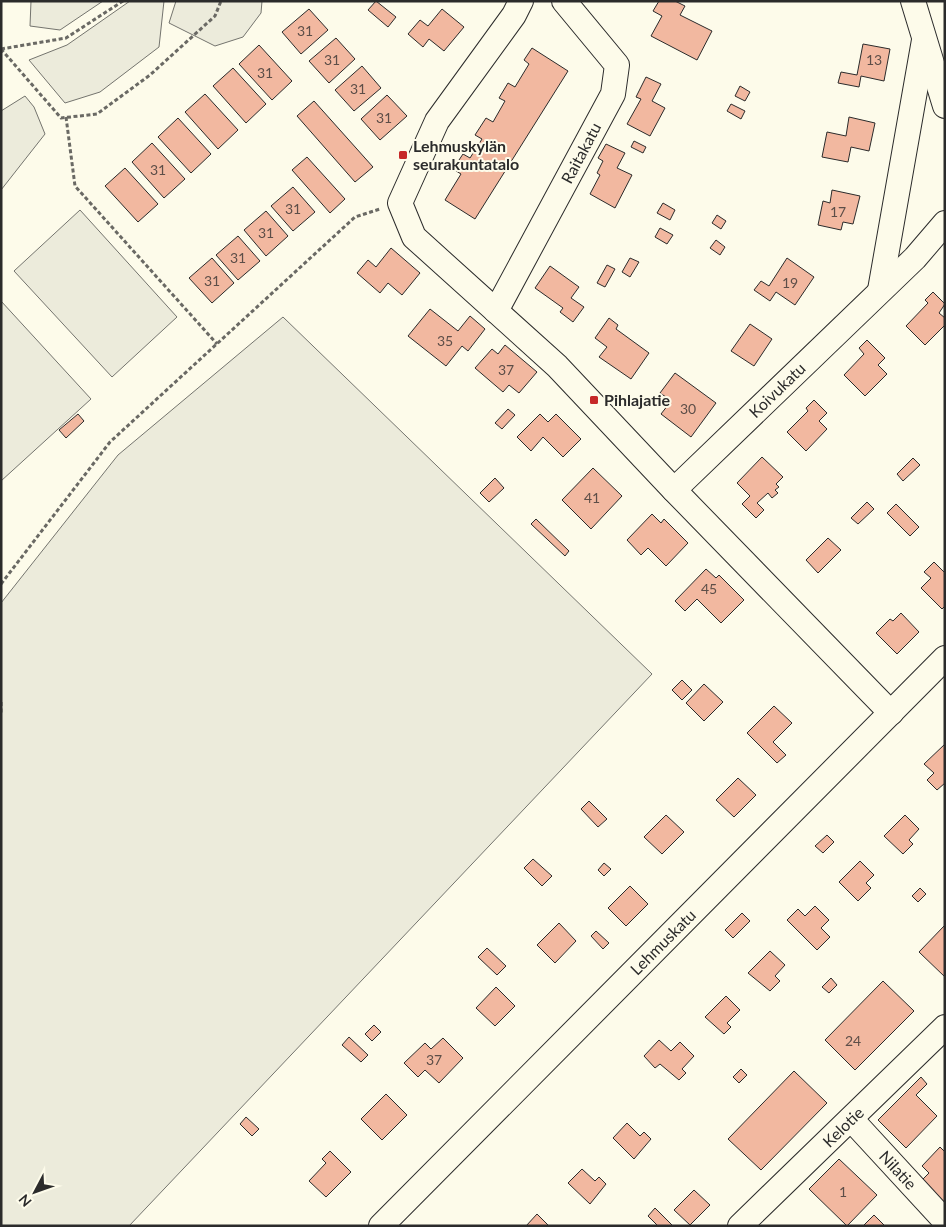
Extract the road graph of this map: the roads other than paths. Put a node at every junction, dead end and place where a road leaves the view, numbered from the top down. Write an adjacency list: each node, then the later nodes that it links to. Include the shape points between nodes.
1 (521, 1): 8 (street, via 514,16 437,121 400,203 414,237)
2 (564, 1): 8 (street, Raitakatu, via 617,65 613,94)
3 (913, 1): 4 (street)
4 (924, 40): 5 (street); 7 (street)
5 (945, 106)
6 (945, 223): 7 (street, Koivukatu, via 915,258)
7 (880, 290): 9 (street, Koivukatu)
8 (496, 311): 9 (street, via 557,366)
9 (674, 490): 11 (street)
10 (945, 658): 11 (street, Lehmuskatu)
11 (891, 713): 15 (street, Lehmuskatu)
12 (945, 1027): 13 (street, Kelotie)
13 (851, 1119): 14 (street, Nilatie); 16 (street, Kelotie)
14 (945, 1221)
15 (381, 1226)
16 (740, 1226)

